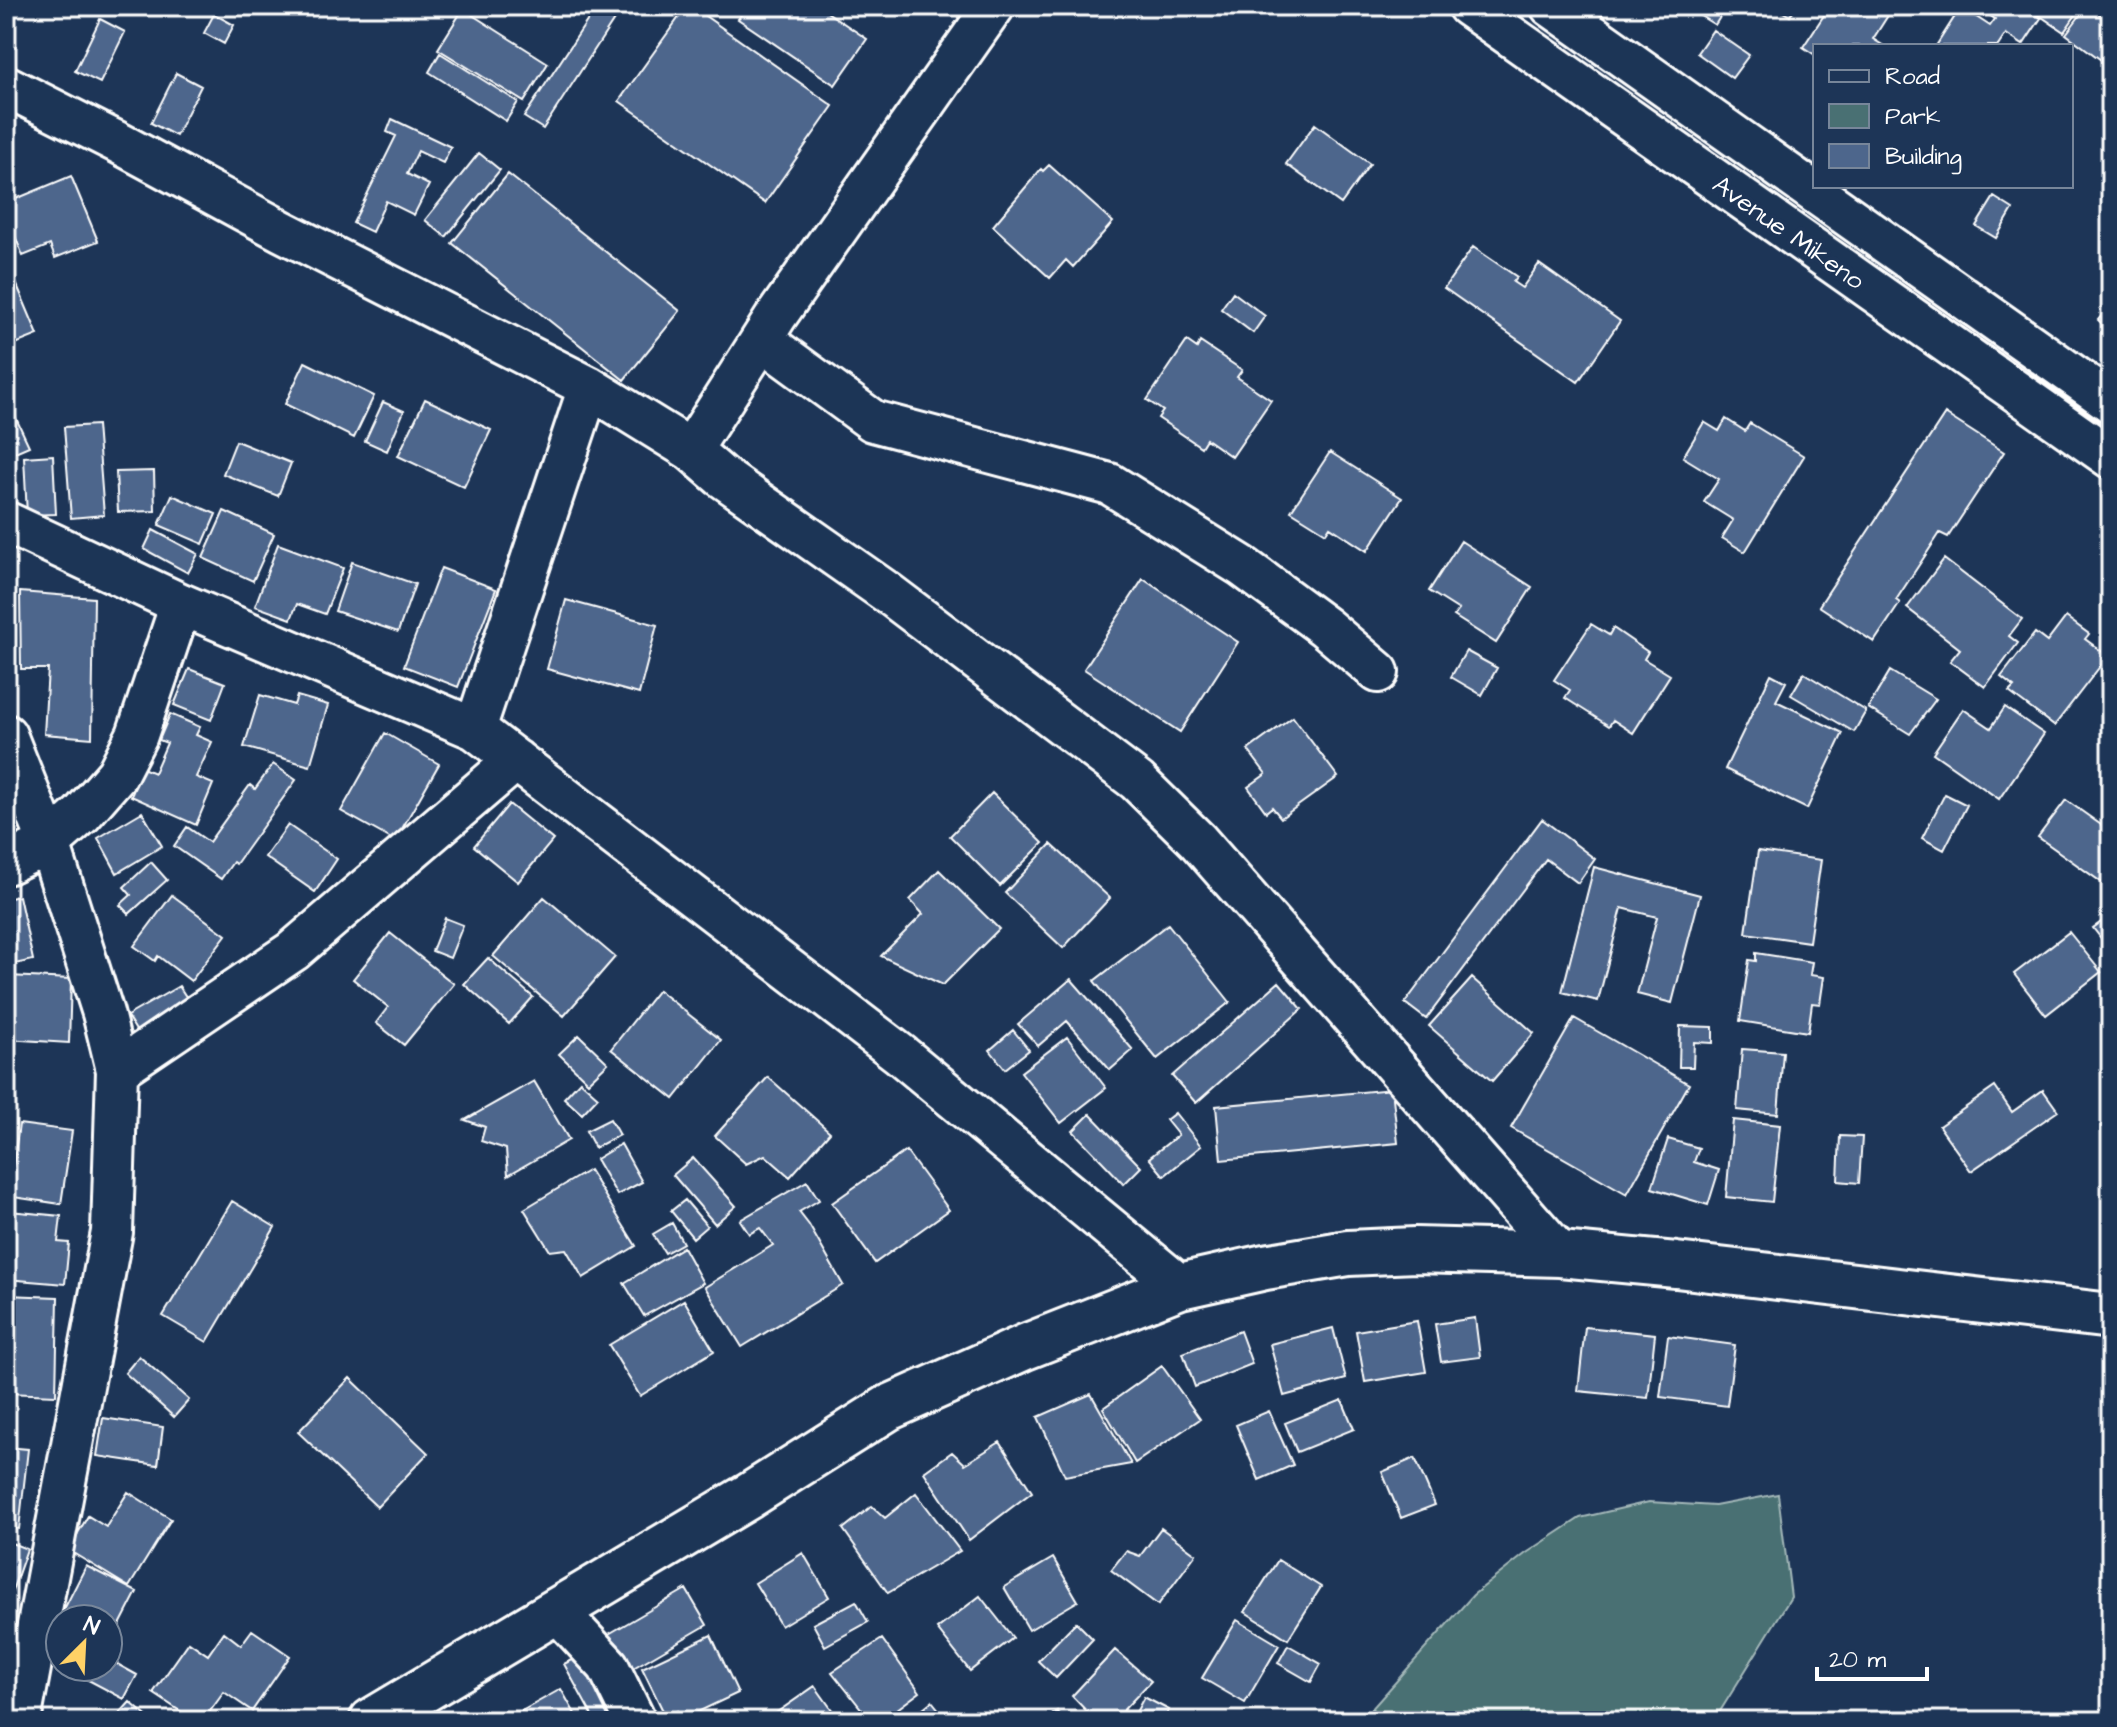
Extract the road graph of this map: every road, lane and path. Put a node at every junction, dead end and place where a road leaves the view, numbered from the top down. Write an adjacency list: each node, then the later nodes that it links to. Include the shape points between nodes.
1 (994, 6): 5 (street)
2 (1468, 6): 9 (street, Avenue Mikeno)
3 (1551, 6): 7 (street, Avenue Mikeno)
4 (6, 86): 6 (street)
5 (762, 340): 8 (street); 12 (street, via 873,421 1110,484 1242,566)
6 (589, 387): 8 (street); 13 (street)
7 (2111, 402)
8 (691, 450): 19 (street, via 1137,781 1197,840)
9 (2111, 458)
10 (6, 522): 11 (street)
11 (181, 604): 13 (street); 16 (street, via 137,735 117,774)
12 (1378, 672)
13 (475, 729): 15 (street)
14 (6, 735): 16 (street)
15 (516, 760): 18 (street, via 293,951); 20 (street, via 900,1054)
16 (49, 843): 17 (street); 18 (street)
17 (6, 864)
18 (117, 1070): 23 (street, via 112,1232)
19 (1560, 1254): 20 (main road, via 1348,1253); 21 (main road)
20 (1180, 1286): 22 (main road, via 888,1408)
21 (2111, 1316)
22 (557, 1611): 24 (main road); 25 (street, via 608,1666)
23 (20, 1721)
24 (372, 1721)
25 (635, 1721)

